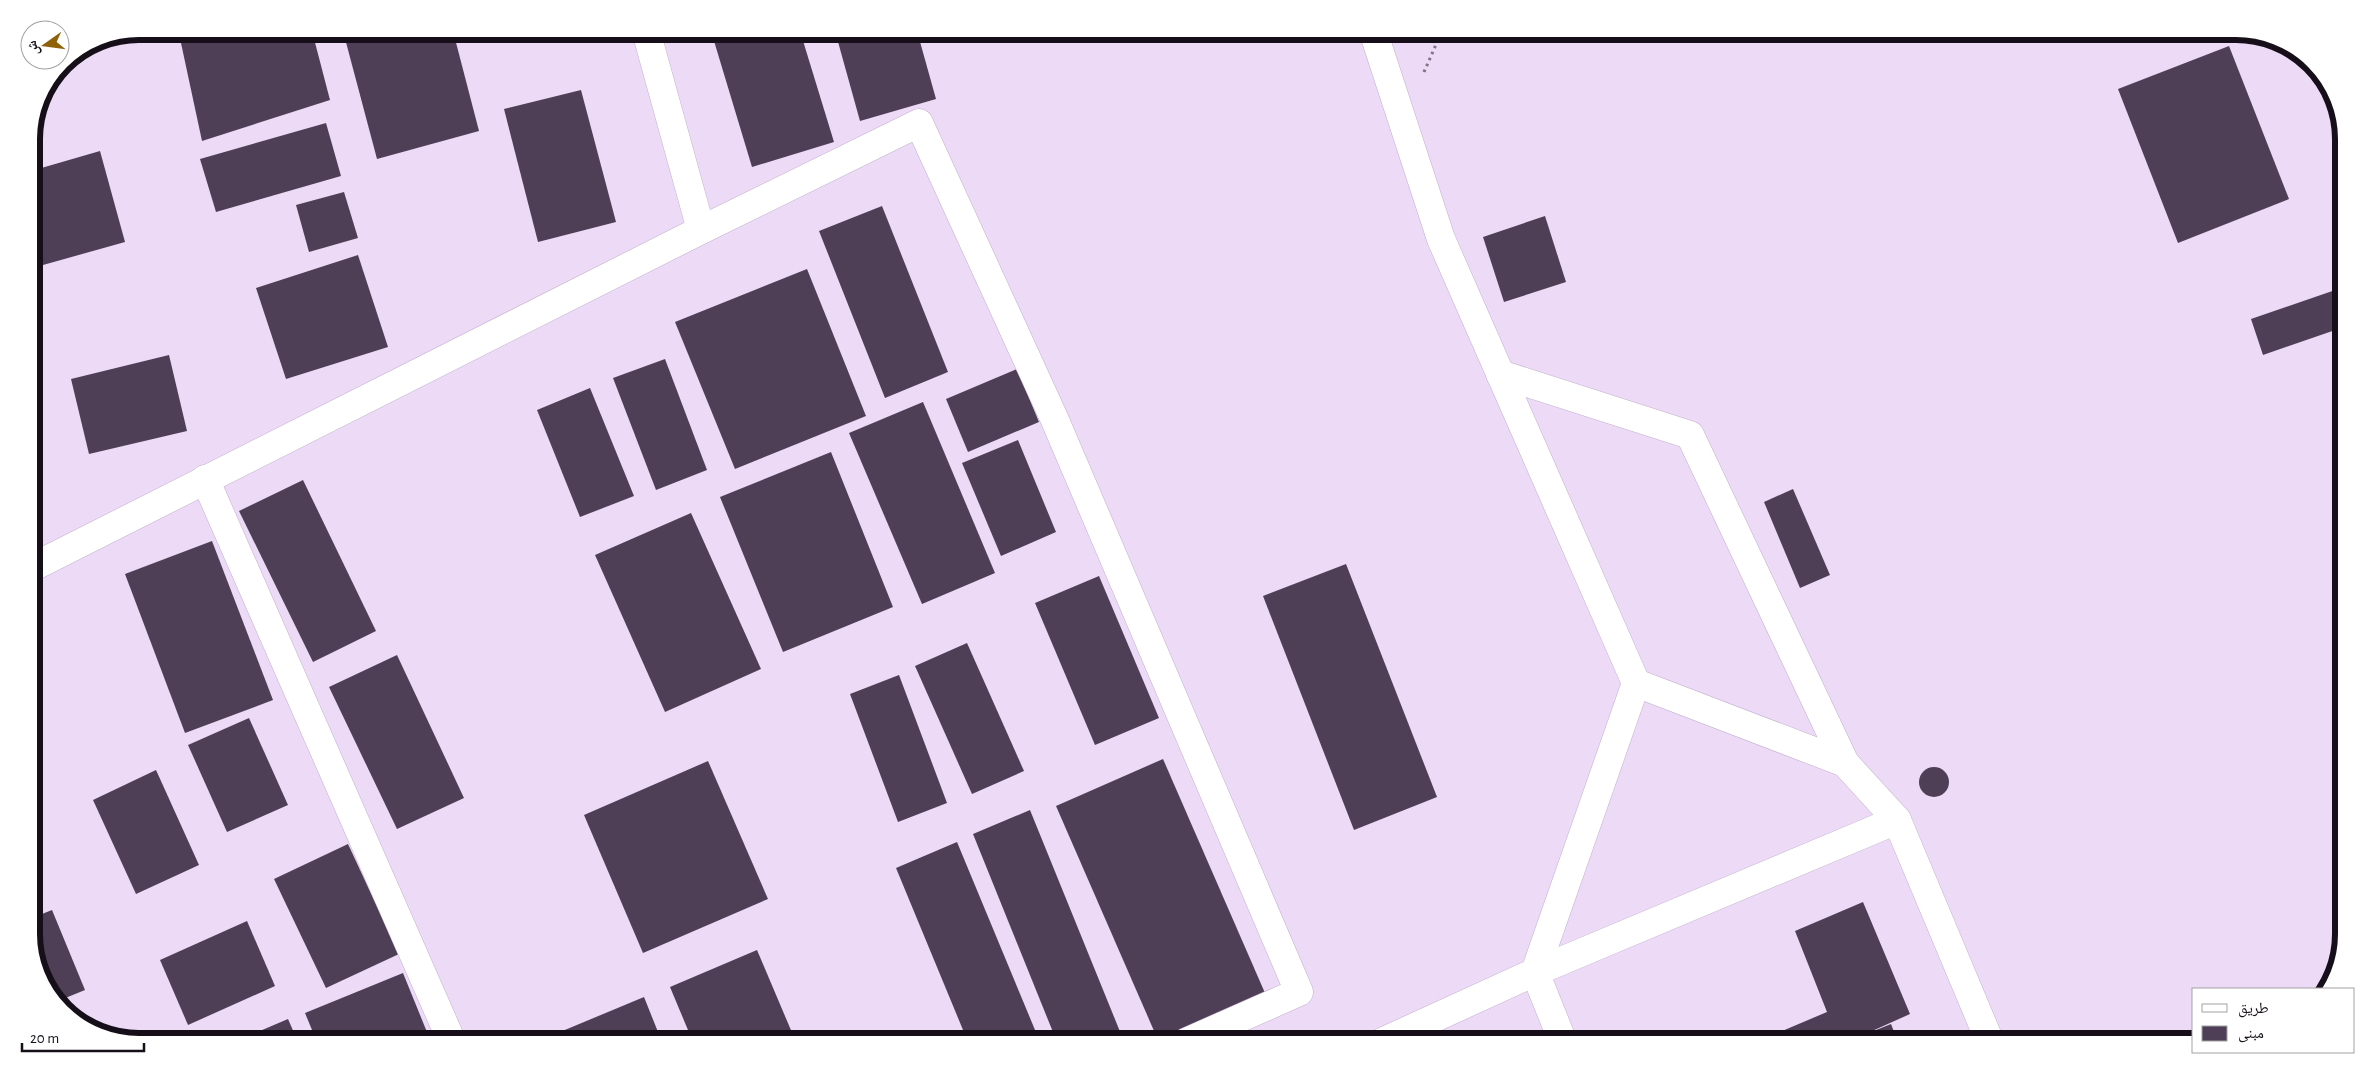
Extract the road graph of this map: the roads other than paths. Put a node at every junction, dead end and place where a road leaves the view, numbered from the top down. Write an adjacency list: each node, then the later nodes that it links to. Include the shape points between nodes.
1 (648, 40): 3 (street)
2 (1376, 40): 4 (street, via 1441,239)
3 (701, 230): 5 (street); 12 (street, via 919,123 1054,418 1299,992)
4 (1500, 374): 7 (street); 8 (street, via 1690,435)
5 (205, 479): 6 (street); 11 (street)
6 (40, 564)
7 (1636, 683): 8 (street); 10 (street)
8 (1845, 763): 9 (street)
9 (1897, 820): 10 (street); 15 (street)
10 (1536, 972): 13 (street); 14 (street)
11 (448, 1033)
12 (1206, 1033)
13 (1402, 1033)
14 (1560, 1033)
15 (1986, 1033)

